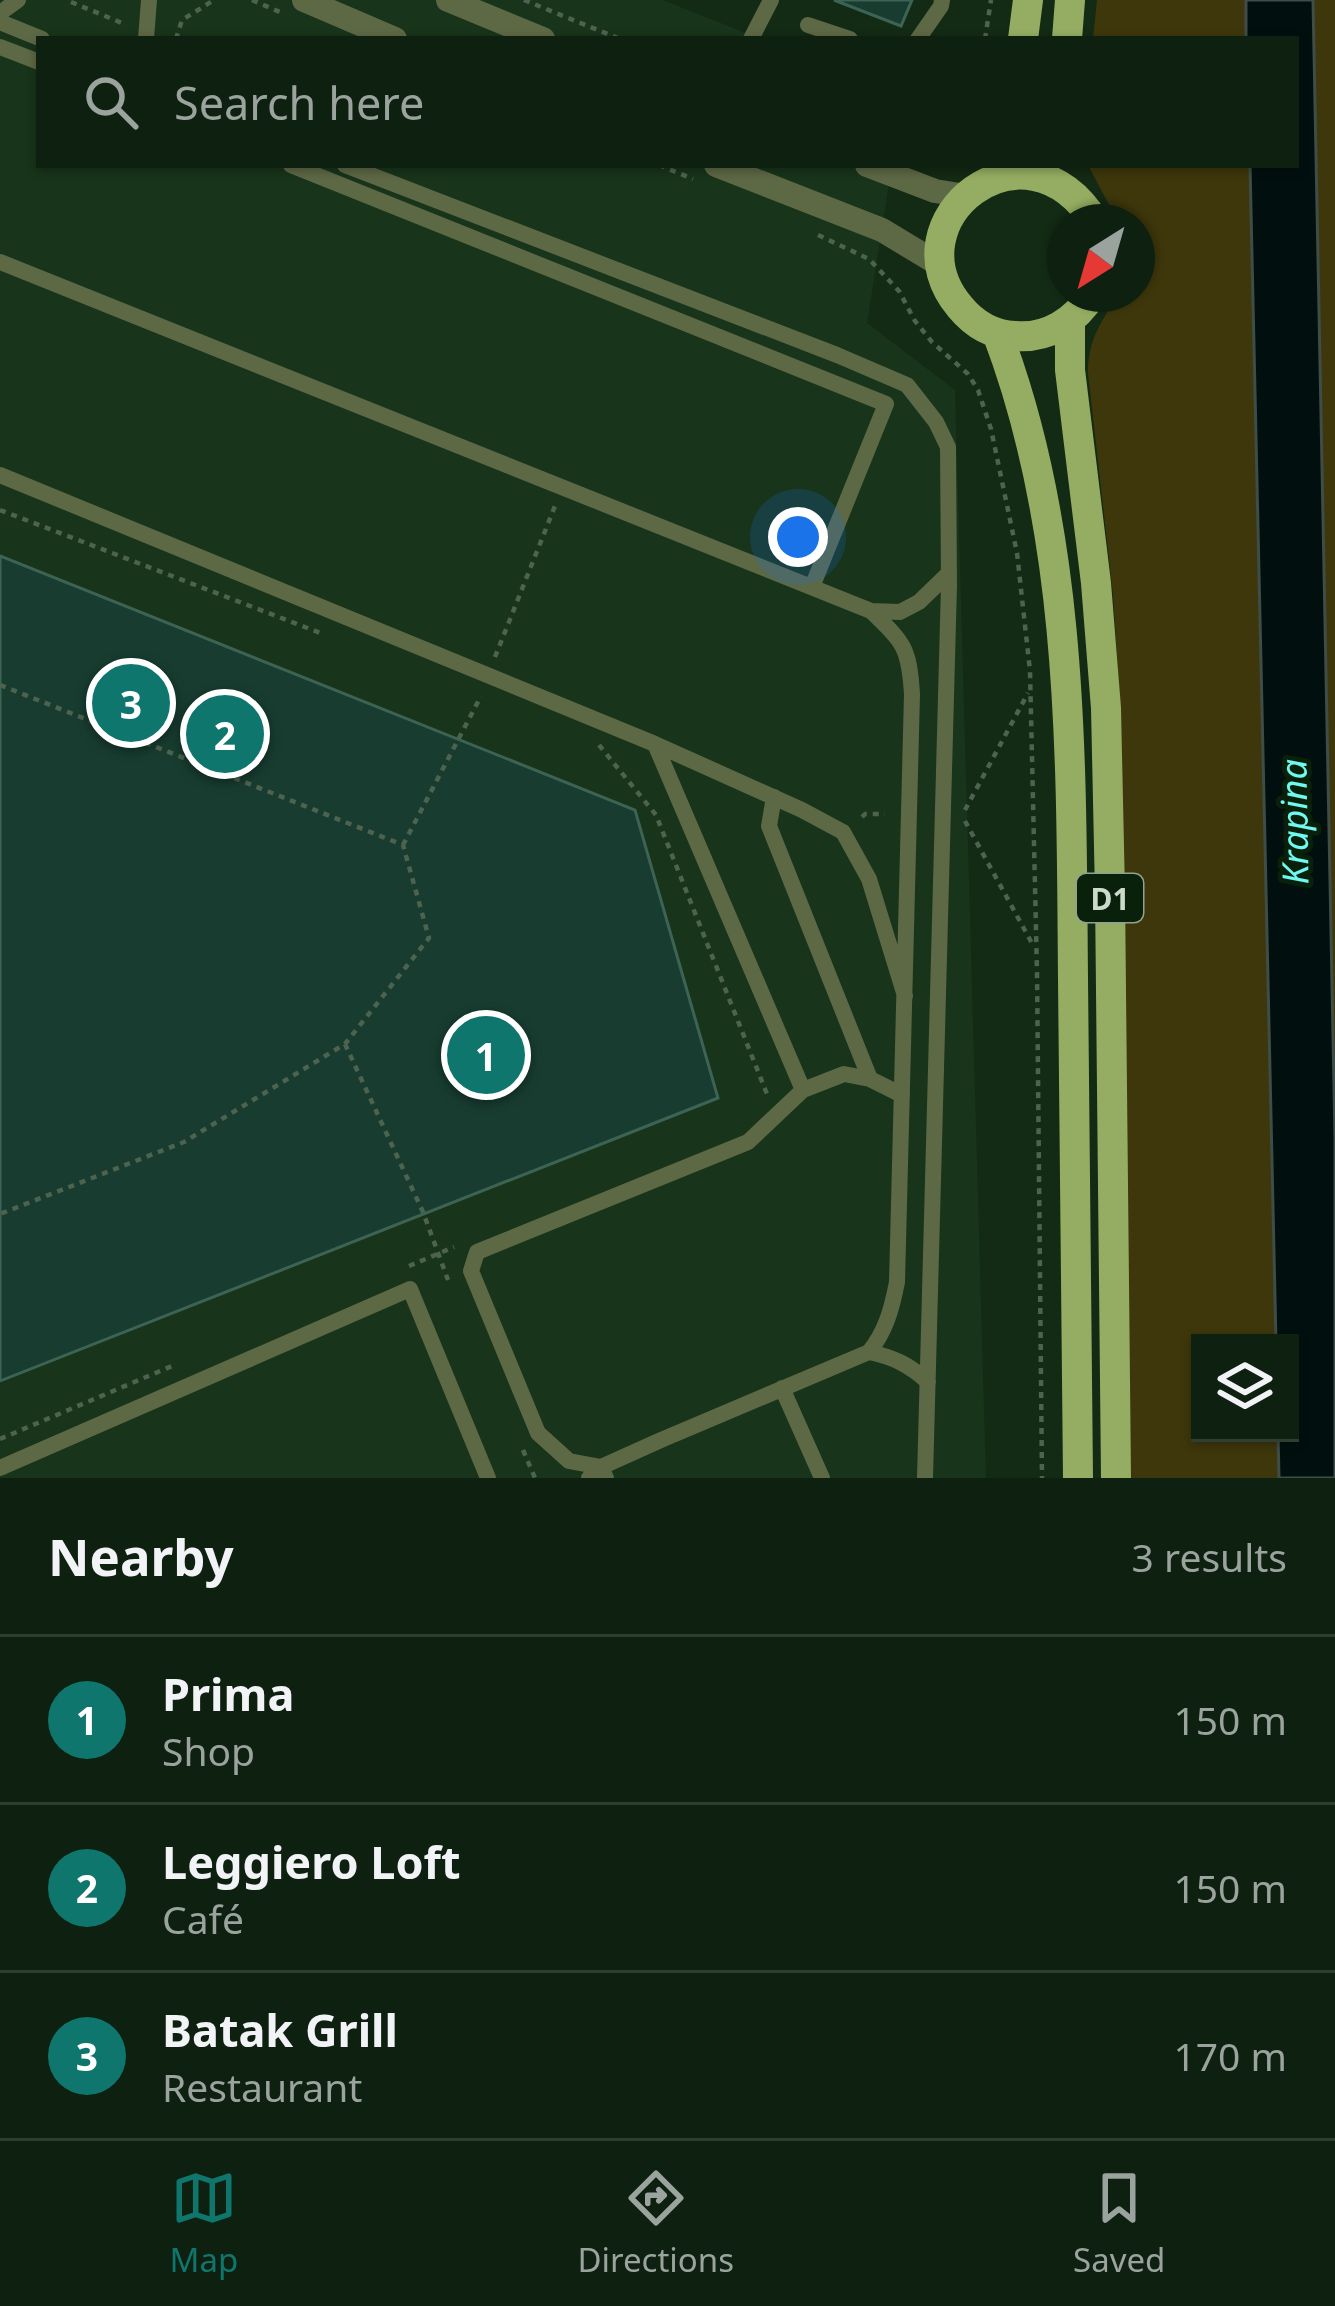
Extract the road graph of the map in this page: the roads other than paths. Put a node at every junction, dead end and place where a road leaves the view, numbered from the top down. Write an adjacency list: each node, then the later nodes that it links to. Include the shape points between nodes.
1 (18, 0): 9 (lane)
2 (149, 0): 12 (lane)
3 (304, 0): 13 (street)
4 (448, 0): 14 (street)
5 (771, 0): 15 (lane)
6 (942, 0): 17 (lane)
7 (1028, 0): 18 (main road)
8 (1070, 0): 19 (main road)
9 (0, 18): 11 (lane)
10 (808, 25): 16 (lane)
11 (36, 36)
12 (146, 36)
13 (387, 36)
14 (536, 36)
15 (753, 36)
16 (841, 36)
17 (920, 36)
18 (1023, 36)
19 (1067, 36)
20 (0, 46): 21 (lane)
21 (36, 61)
22 (298, 168): 37 (lane, via 886,404)
23 (353, 168): 36 (lane, via 907,385 949,447)
24 (875, 168): 28 (street)
25 (998, 172): 27 (main road); 28 (main road)
26 (709, 174): 31 (street, via 882,230)
27 (1069, 178): 29 (main road)
28 (966, 196): 31 (main road, via 946,223)
29 (1084, 204)
30 (0, 262): 37 (lane)
31 (940, 265): 34 (main road, via 963,312)
32 (1076, 312): 33 (main road)
33 (1070, 320): 34 (main road, via 1028,336); 54 (main road, D1, via 1106,708)
34 (997, 333): 53 (main road, D1, via 1034,463 1063,624)
35 (0, 475): 39 (lane)
36 (949, 573): 38 (lane, via 900,613); 46 (lane)
37 (812, 587): 38 (lane)
38 (871, 611): 41 (lane, via 910,657)
39 (655, 744): 40 (lane); 43 (lane)
40 (774, 797): 41 (lane, via 843,832 869,879); 42 (lane, via 769,826)
41 (904, 995): 44 (lane)
42 (870, 1079): 43 (lane, via 844,1075); 44 (lane)
43 (803, 1090): 49 (lane, via 748,1142 477,1252 471,1271 538,1433)
44 (902, 1095): 45 (lane, via 897,1282)
45 (868, 1352): 46 (lane, via 912,1367); 47 (lane)
46 (928, 1382): 52 (lane)
47 (782, 1388): 49 (lane); 51 (lane)
48 (0, 1468): 50 (lane, via 410,1289)
49 (599, 1474)
50 (488, 1478)
51 (821, 1478)
52 (926, 1478)
53 (1078, 1478)
54 (1116, 1478)

